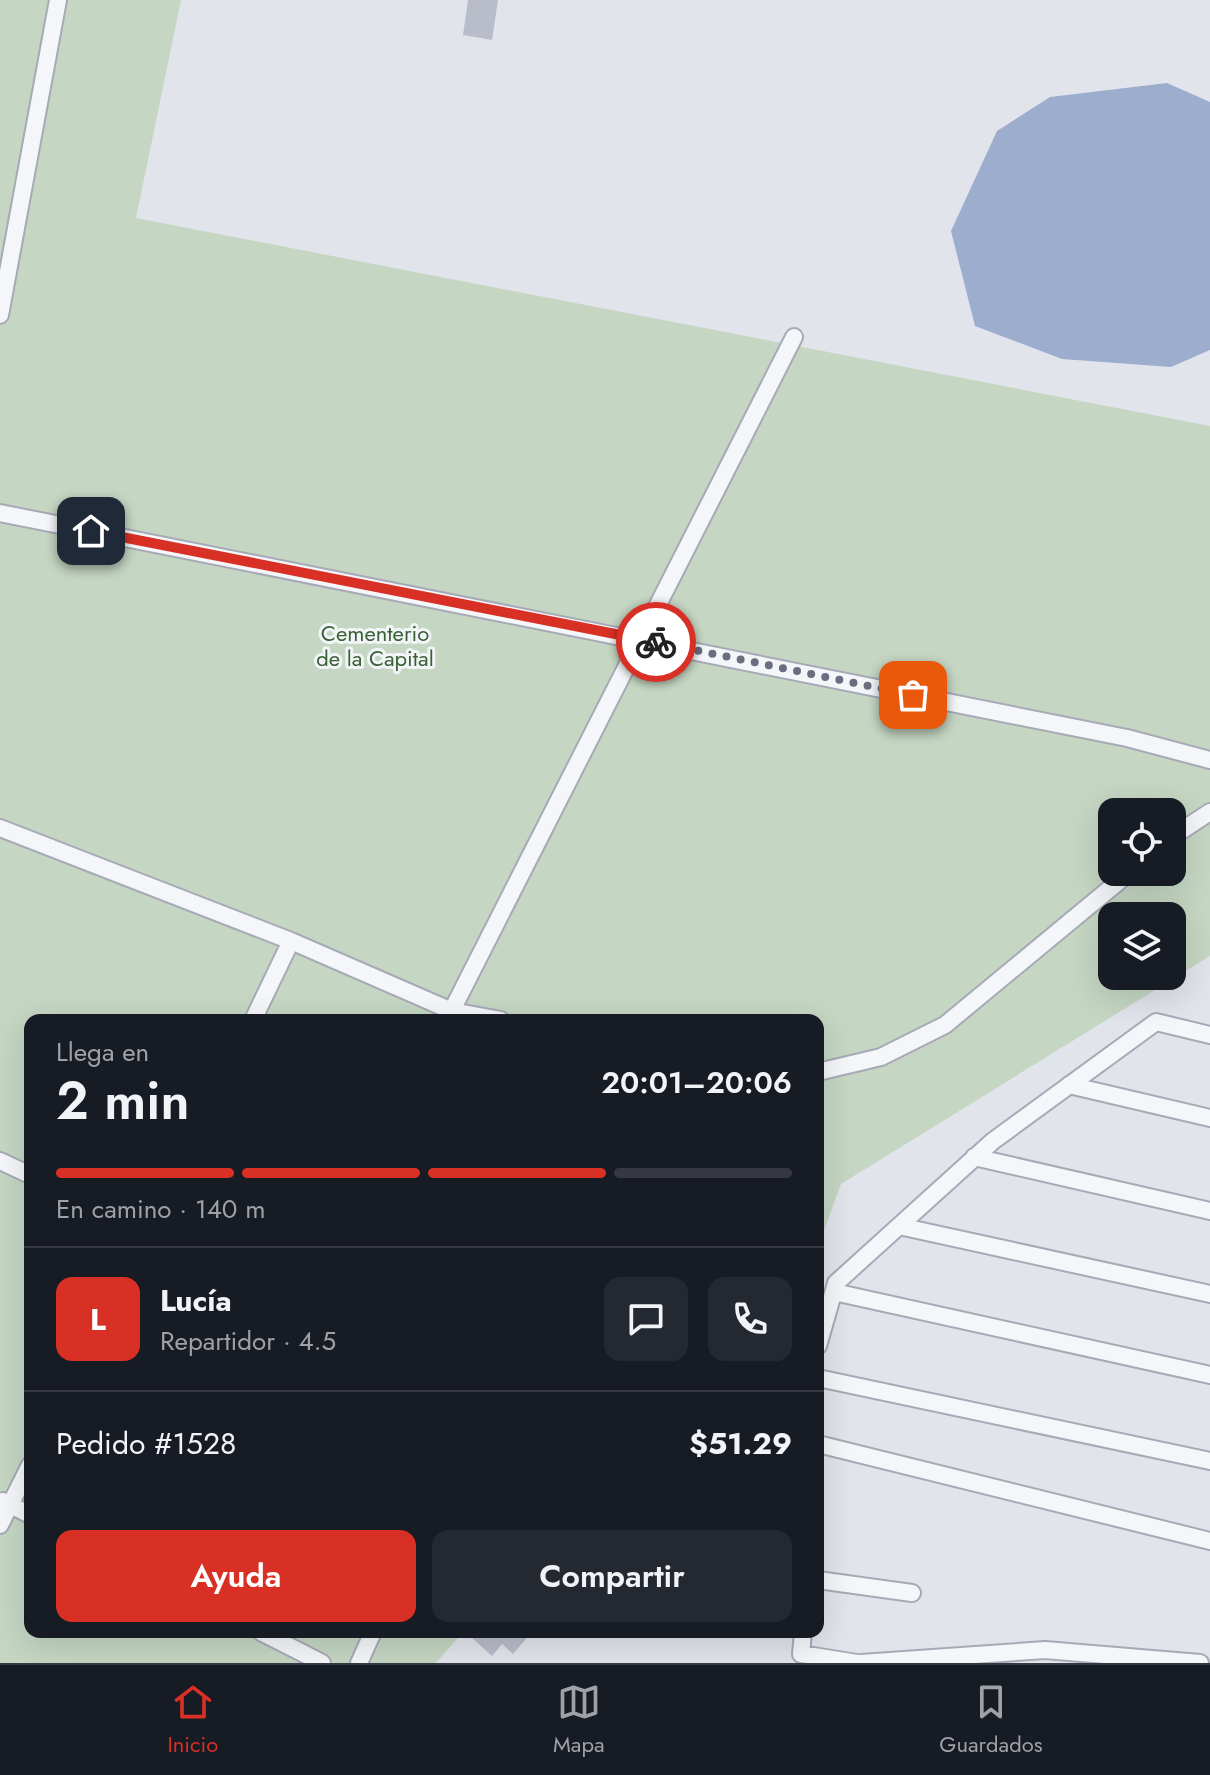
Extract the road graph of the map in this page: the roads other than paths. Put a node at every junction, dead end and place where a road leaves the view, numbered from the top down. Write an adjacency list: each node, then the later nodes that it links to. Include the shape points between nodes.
1 (58, 0): 2 (lane)
2 (0, 315)
3 (794, 337): 5 (lane)
4 (0, 513): 5 (lane)
5 (639, 639): 6 (lane, via 1127,738); 14 (lane)
6 (1210, 760)
7 (1210, 812): 9 (lane)
8 (0, 828): 11 (lane)
9 (1186, 828)
10 (1113, 886): 16 (lane, via 945,1025 881,1057)
11 (291, 941): 12 (lane); 13 (lane)
12 (256, 1014)
13 (448, 1014)
14 (451, 1014)
15 (1210, 1035): 17 (lane, via 1156,1022)
16 (824, 1071)
17 (1069, 1085): 18 (lane); 19 (lane)
18 (1210, 1118)
19 (974, 1157): 22 (lane); 23 (lane)
20 (0, 1161): 21 (lane)
21 (24, 1172)
22 (1210, 1211)
23 (899, 1226): 24 (lane, via 836,1283); 25 (lane)
24 (834, 1292): 26 (lane); 27 (lane)
25 (1210, 1294)
26 (824, 1326)
27 (1210, 1375)
28 (824, 1379): 30 (lane)
29 (824, 1445): 35 (lane)
30 (1210, 1461)
31 (24, 1474): 32 (lane)
32 (5, 1502): 33 (lane); 34 (lane)
33 (24, 1512)
34 (0, 1525)
35 (1210, 1541)
36 (824, 1581): 37 (lane)
37 (912, 1593)
38 (273, 1638): 41 (lane)
39 (370, 1638): 42 (lane)
40 (802, 1638): 43 (lane, via 801,1654)
41 (322, 1663)
42 (359, 1663)
43 (859, 1663): 44 (lane, via 1045,1650)
44 (1200, 1663)

